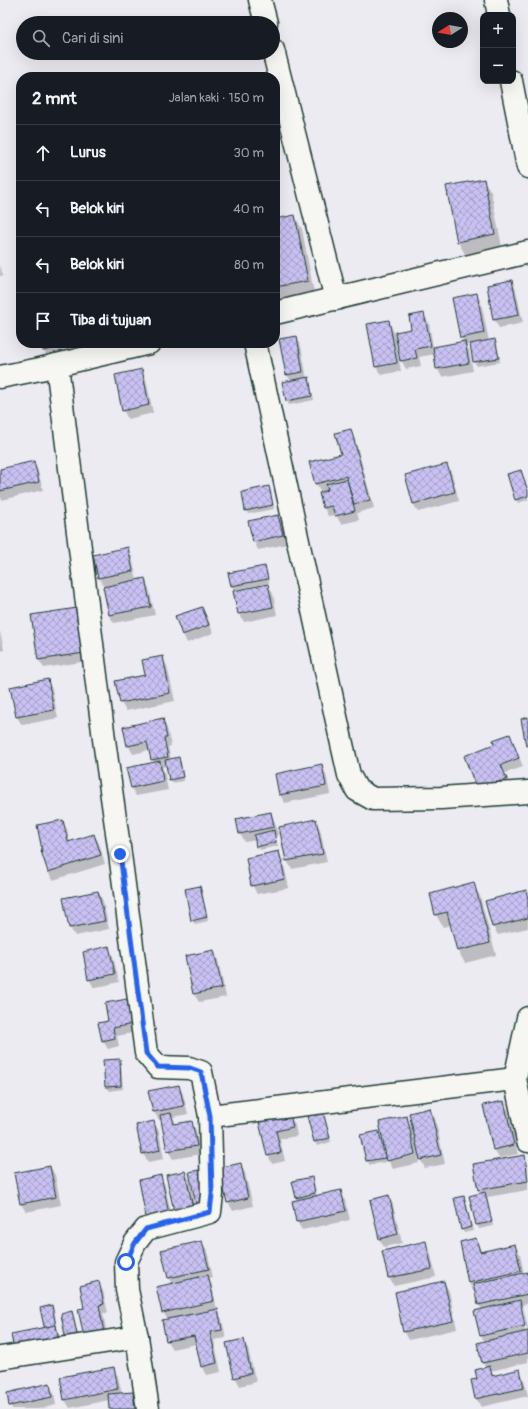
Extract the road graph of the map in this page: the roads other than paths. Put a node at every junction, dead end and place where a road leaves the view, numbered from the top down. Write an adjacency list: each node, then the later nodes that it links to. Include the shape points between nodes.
1 (260, 0): 4 (street)
2 (496, 0): 3 (street)
3 (498, 12)
4 (264, 16)
5 (276, 60): 6 (street)
6 (279, 72)
7 (280, 78): 11 (street)
8 (513, 84): 9 (street)
9 (528, 167)
10 (528, 252): 11 (street)
11 (336, 299): 12 (street)
12 (280, 313)
13 (128, 348): 15 (street)
14 (256, 348): 17 (street, via 340,736 349,775 357,790 373,799 441,798)
15 (57, 365): 16 (street); 21 (street, via 146,1053 158,1067 190,1068 201,1072)
16 (0, 377)
17 (528, 792): 18 (street)
18 (528, 797)
19 (528, 1018): 20 (street)
20 (515, 1079): 21 (street); 22 (street)
21 (210, 1116): 23 (street, via 210,1212 146,1229 135,1243 126,1262 127,1290)
22 (528, 1141)
23 (137, 1337): 24 (street); 25 (street)
24 (0, 1358)
25 (148, 1409)

